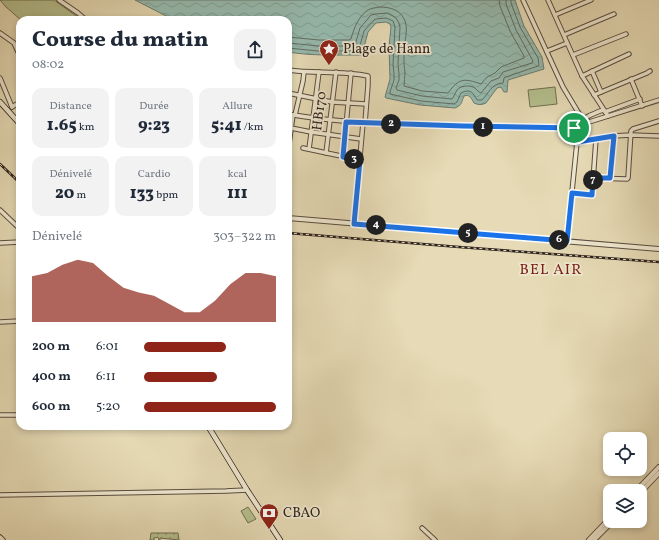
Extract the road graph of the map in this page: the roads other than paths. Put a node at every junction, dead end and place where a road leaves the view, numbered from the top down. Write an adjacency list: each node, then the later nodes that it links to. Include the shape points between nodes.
1 (59, 0): 7 (street)
2 (523, 0): 13 (street)
3 (548, 0): 6 (street)
4 (591, 0): 6 (street)
5 (614, 14): 10 (street)
6 (555, 15): 10 (street)
7 (81, 16)
8 (0, 33): 12 (street)
9 (626, 34): 15 (street)
10 (564, 35): 11 (street)
11 (567, 43): 13 (street); 15 (street)
12 (16, 48)
13 (547, 51): 46 (street, via 563,87)
14 (629, 54): 18 (street)
15 (573, 55): 23 (street)
16 (650, 70): 25 (street)
17 (292, 71): 19 (street)
18 (592, 71): 23 (street); 26 (street)
19 (304, 72): 20 (street); 29 (street)
20 (320, 72): 21 (street); 30 (street)
21 (336, 72): 22 (street); 34 (street, HB170)
22 (351, 73): 35 (street); 37 (street, via 368,76)
23 (582, 76): 28 (street)
24 (0, 78): 39 (street)
25 (632, 80): 26 (street); 31 (street)
26 (601, 92): 28 (street)
27 (292, 94): 29 (street)
28 (594, 95): 41 (street)
29 (300, 96): 30 (street); 42 (street)
30 (316, 99): 34 (street); 43 (street)
31 (640, 99): 38 (street); 41 (street)
32 (659, 100): 38 (street)
33 (0, 102): 40 (main road)
34 (332, 102): 35 (street); 45 (street, HB170)
35 (348, 103): 37 (street); 48 (street)
36 (16, 104): 39 (street)
37 (366, 104): 49 (street)
38 (642, 106): 41 (street)
39 (12, 107): 40 (street)
40 (8, 110): 44 (main road)
41 (605, 113): 46 (street, via 588,116); 46 (street, via 586,123)
42 (294, 115): 43 (street); 50 (street)
43 (313, 118): 45 (street); 53 (street)
44 (16, 119)
45 (330, 120): 48 (street); 54 (street, HB170)
46 (583, 120): 52 (street)
47 (659, 121): 55 (street, via 633,129)
48 (346, 122): 49 (street); 56 (street)
49 (364, 123): 52 (street); 59 (street)
50 (292, 124)
51 (292, 128): 53 (street)
52 (574, 128): 61 (street)
53 (311, 132): 54 (street); 63 (street)
54 (328, 134): 56 (street); 64 (street, HB170)
55 (631, 135): 57 (street); 58 (street); 68 (street, via 628,178)
56 (345, 136): 59 (street); 65 (street)
57 (614, 136): 60 (street); 68 (street)
58 (659, 136)
59 (362, 139): 66 (street)
60 (596, 139): 61 (street); 67 (street)
61 (577, 142): 69 (street)
62 (303, 148): 63 (street)
63 (309, 149): 64 (street)
64 (326, 153): 65 (street)
65 (343, 157): 66 (street)
66 (360, 160): 72 (street)
67 (593, 178): 68 (street); 69 (street, via 592,195)
68 (610, 178)
69 (572, 193): 74 (street)
70 (0, 210): 73 (street)
71 (292, 218): 72 (street)
72 (354, 224): 74 (street)
73 (16, 225)
74 (567, 241): 77 (street)
75 (16, 242): 76 (street)
76 (0, 243)
77 (659, 249)
78 (16, 321): 79 (street)
79 (0, 322)
80 (0, 415): 81 (street)
81 (16, 415)
82 (210, 430): 87 (main road)
83 (659, 467): 85 (street)
84 (659, 473): 86 (street)
85 (643, 484)
86 (647, 486)
87 (247, 490): 88 (street); 94 (main road)
88 (0, 495)
89 (603, 525): 96 (street)
90 (422, 528): 95 (street)
91 (606, 528): 97 (street)
92 (0, 537): 93 (street)
93 (3, 540)
94 (280, 540)
95 (436, 540)
96 (589, 540)
97 (594, 540)

